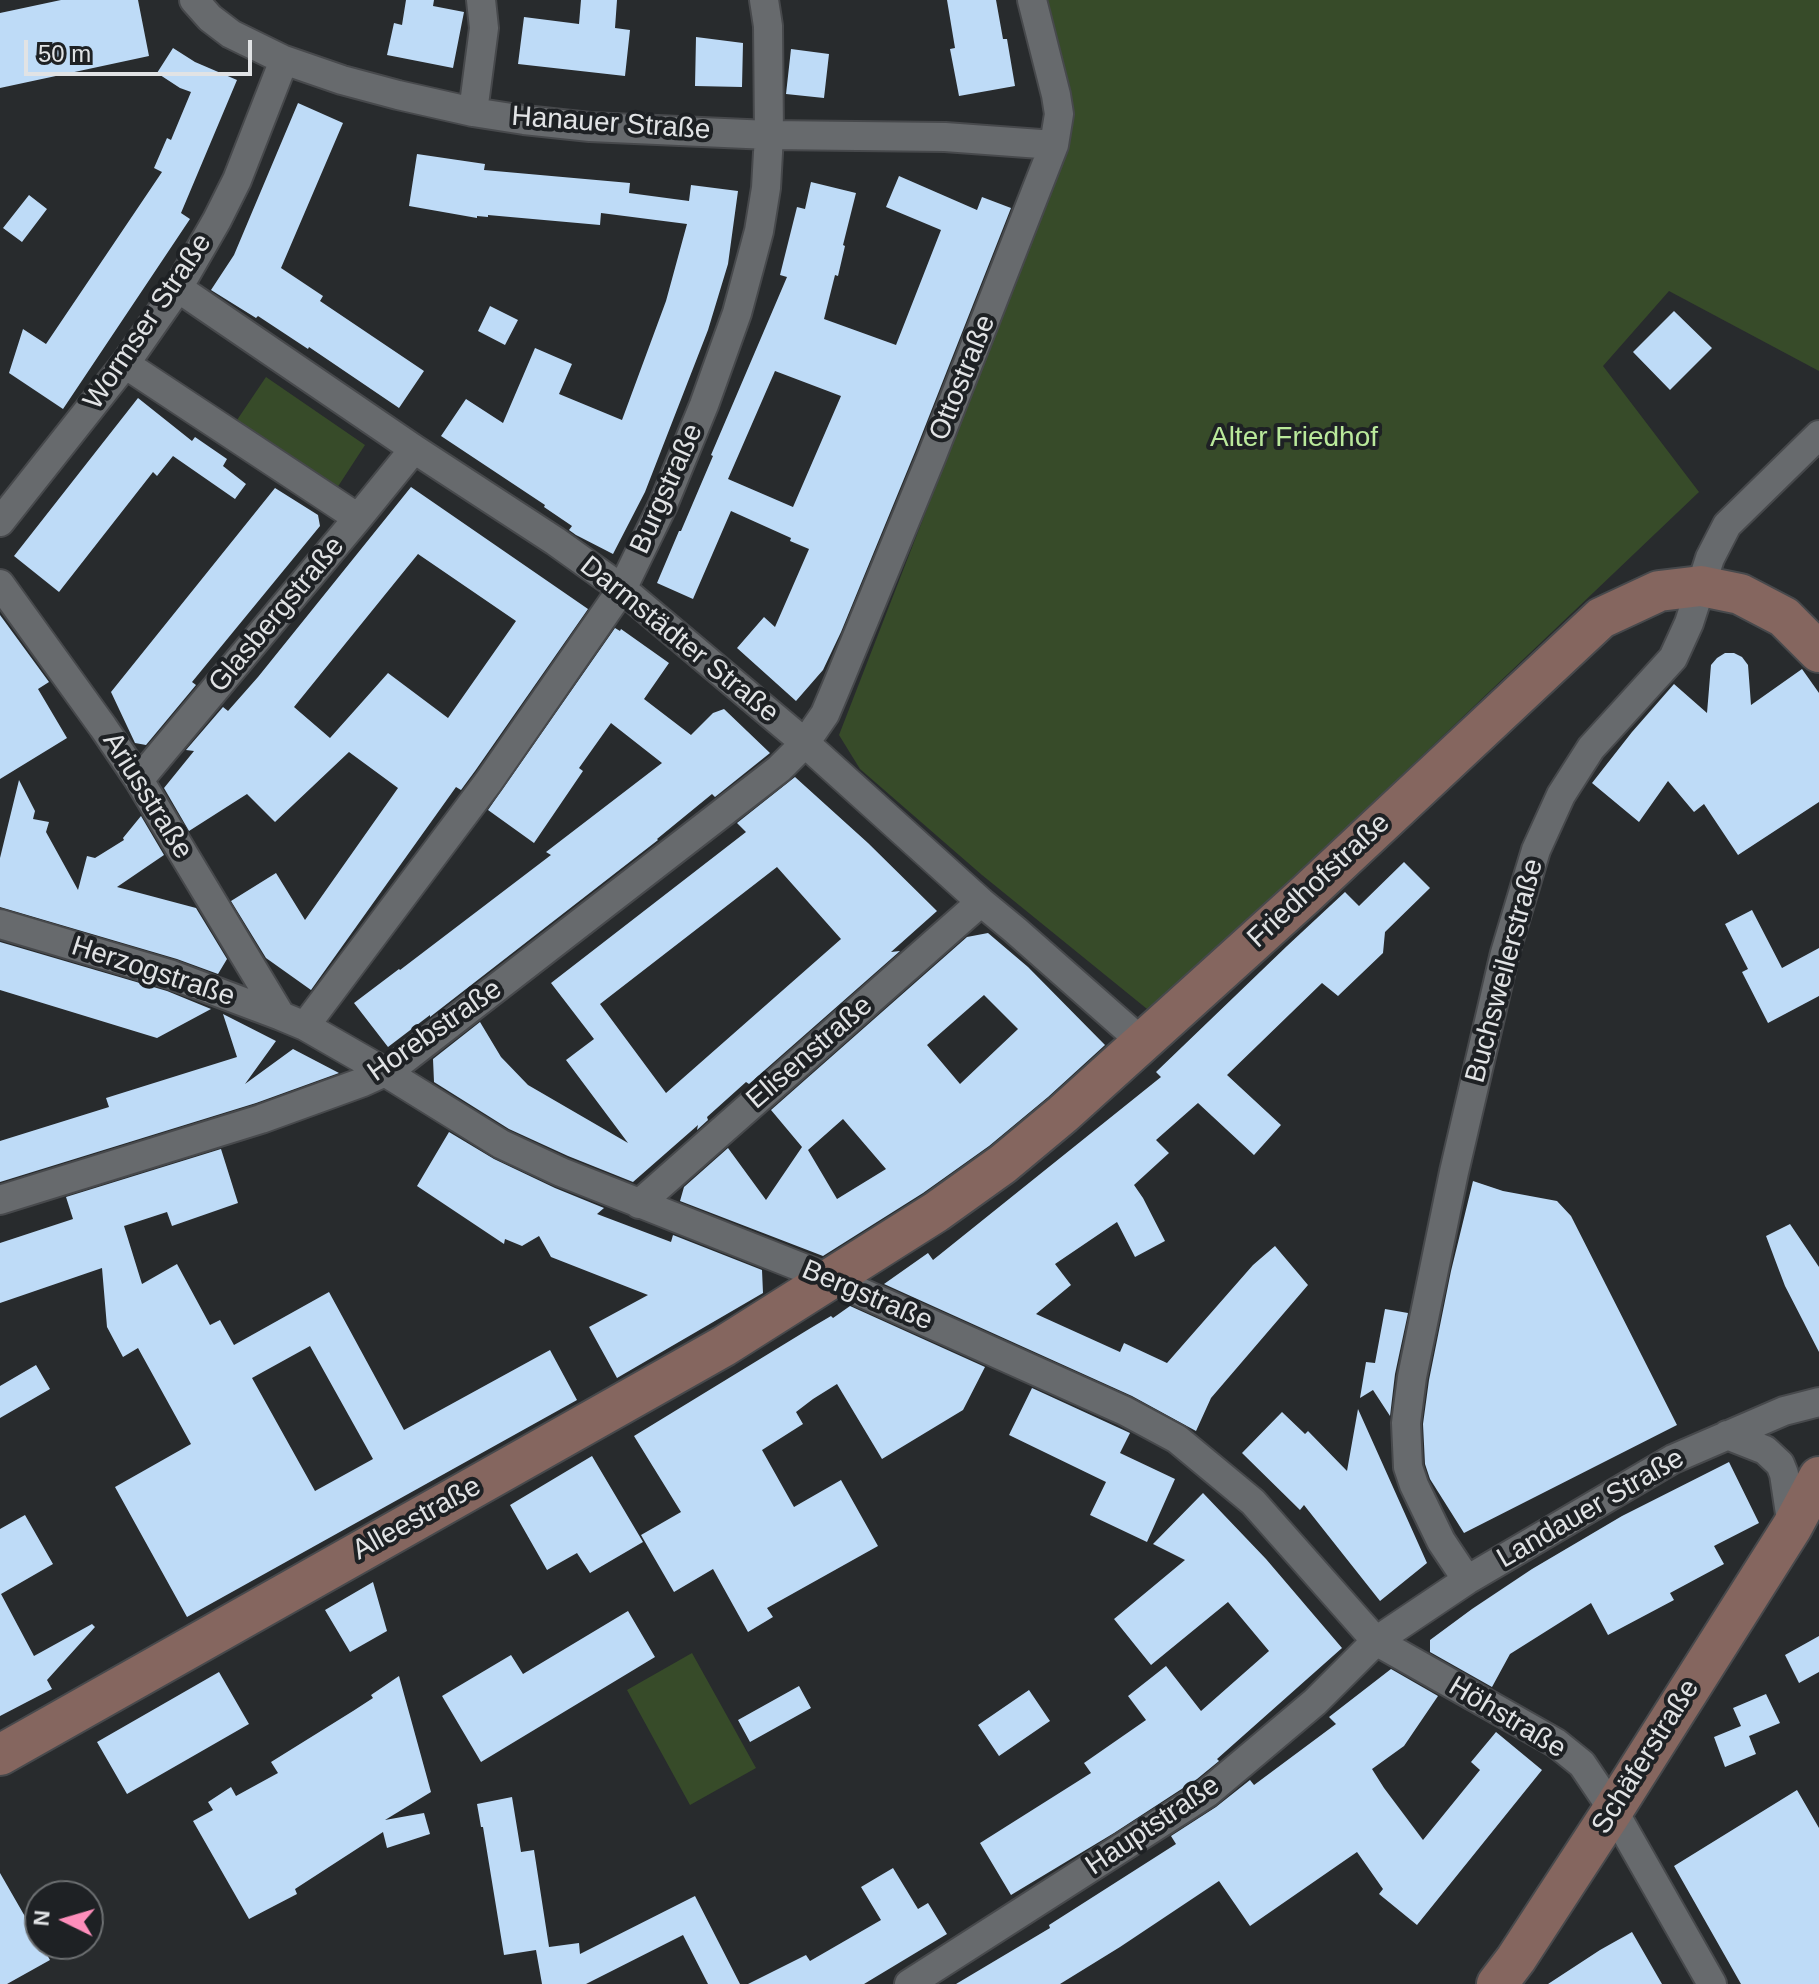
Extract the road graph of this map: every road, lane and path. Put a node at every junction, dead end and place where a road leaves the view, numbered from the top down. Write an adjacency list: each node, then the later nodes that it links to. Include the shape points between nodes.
1 (194, 0): 5 (street, Hanauer Straße, via 231,34)
2 (481, 0): 6 (street, via 484,28)
3 (764, 0): 7 (street, Burgstraße)
4 (1032, 0): 8 (street, Ottostraße, via 1059,114)
5 (284, 60): 6 (street, Hanauer Straße); 9 (street, Wormser Straße, via 237,180)
6 (473, 112): 7 (street, Hanauer Straße, via 590,127)
7 (769, 135): 8 (street, Hanauer Straße, via 945,137); 17 (street, Burgstraße, via 759,231 737,313 663,505)
8 (1054, 145): 19 (street, Ottostraße, via 878,587 825,714)
9 (178, 288): 10 (street, Wormser Straße); 12 (street, Darmstädter Straße)
10 (125, 364): 13 (street); 14 (street, Wormser Straße)
11 (1819, 435): 16 (street, Buchsweilerstraße, via 1727,525)
12 (414, 449): 13 (street, Glasbergstraße); 17 (street, Darmstädter Straße)
13 (358, 518): 20 (street, Glasbergstraße)
14 (0, 522)
15 (0, 584): 20 (street, Ariusstraße)
16 (1701, 586): 18 (street, Friedhofstraße, via 1740,594 1784,617); 24 (street, Friedhofstraße, via 1659,591 1601,618); 33 (street, Buchsweilerstraße, via 1673,658 1591,748 1561,795 1536,850 1505,953 1454,1172 1406,1423 1414,1485)
17 (622, 589): 19 (street, Darmstädter Straße); 23 (street, Burgstraße, via 489,781)
18 (1819, 652)
19 (805, 743): 21 (street, Darmstädter Straße); 25 (street, Horebstraße, via 767,779)
20 (139, 780): 23 (street, Ariusstraße)
21 (981, 902): 24 (street, Darmstädter Straße); 27 (street, Elisenstraße)
22 (0, 924): 23 (street, Herzogstraße, via 172,975)
23 (293, 1021): 25 (street, Bergstraße)
24 (1142, 1042): 28 (street, Friedhofstraße, via 1003,1164)
25 (385, 1072): 26 (street, Horebstraße, via 261,1119); 27 (street, Bergstraße, via 501,1144)
26 (0, 1200)
27 (639, 1204): 28 (street, Bergstraße)
28 (831, 1279): 34 (street, Bergstraße, via 1059,1380 1177,1439 1253,1502); 35 (street, Alleestraße, via 724,1346)
29 (1819, 1402): 30 (street, Landauer Straße)
30 (1727, 1435): 32 (street, via 1765,1450 1780,1464); 33 (street, Landauer Straße, via 1673,1459)
31 (1819, 1477): 32 (street)
32 (1792, 1527): 36 (street, Schäferstraße)
33 (1467, 1580): 34 (street, Landauer Straße)
34 (1376, 1641): 36 (street, Höhstraße, via 1556,1743 1582,1764); 37 (street, Hauptstraße, via 1315,1702 1207,1793)
35 (0, 1755)
36 (1613, 1810): 38 (street, Schäferstraße); 39 (street, Höhstraße)
37 (909, 1984)
38 (1497, 1984)
39 (1712, 1984)

